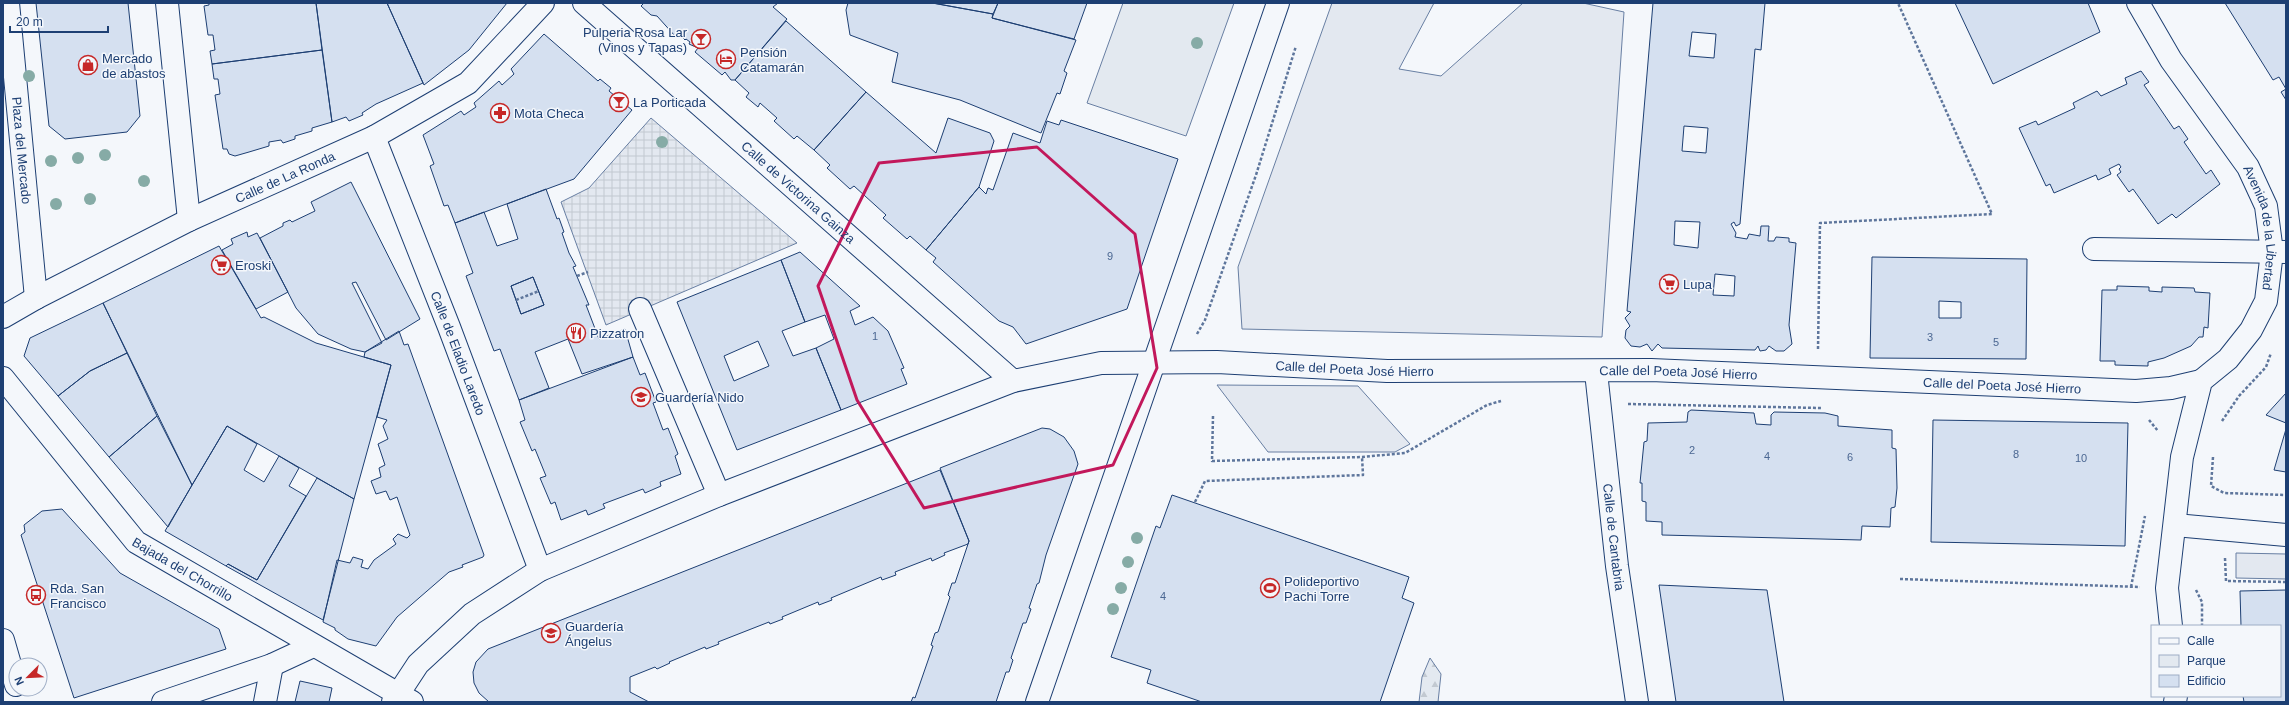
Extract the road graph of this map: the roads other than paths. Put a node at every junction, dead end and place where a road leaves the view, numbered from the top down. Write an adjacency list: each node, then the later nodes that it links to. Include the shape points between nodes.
1 (8, 3): 11 (main road, Plaza del Mercado)
2 (167, 3): 8 (main road)
3 (543, 3): 7 (main road, Calle de La Ronda, via 468,84)
4 (584, 3): 17 (main road, Calle de Victorina Gainza)
5 (1278, 3): 14 (main road)
6 (2138, 3): 10 (main road, Avenida de la Libertad, via 2171,60 2248,167 2266,206)
7 (374, 137): 8 (main road, Calle de La Ronda); 22 (main road, Calle de Eladio Laredo, via 449,327)
8 (189, 220): 11 (main road, Calle de La Ronda)
9 (2094, 248): 10 (main road)
10 (2279, 252): 18 (main road, Avenida de la Libertad, via 2266,301 2251,330 2228,359)
11 (36, 298): 13 (main road, Calle de La Ronda)
12 (640, 309): 19 (main road)
13 (3, 317)
14 (1154, 363): 15 (main road, Calle del Poeta José Hierro, via 1217,362 1387,371); 17 (main road, Calle del Poeta José Hierro, via 1101,363); 31 (main road)
15 (1596, 372): 18 (main road, Calle del Poeta José Hierro, via 1651,370 2136,391 2170,388); 32 (main road, Calle de Cantabria, via 1617,566)
16 (3, 378): 25 (main road, Bajada del Chorrillo, via 136,542)
17 (1013, 381): 19 (main road, Calle del Poeta José Hierro)
18 (2201, 381): 20 (main road, via 2182,457)
19 (719, 495): 22 (main road, Calle del Poeta José Hierro)
20 (2175, 525): 21 (main road); 23 (main road, via 2167,588)
21 (2286, 535)
22 (540, 570): 28 (main road, Calle del Poeta José Hierro, via 472,614 418,664)
23 (2171, 625)
24 (3, 640): 26 (main road)
25 (313, 646): 27 (main road); 28 (main road, Bajada del Chorrillo)
26 (8, 657)
27 (272, 665): 29 (main road); 30 (main road)
28 (401, 700)
29 (163, 702)
30 (266, 702)
31 (1037, 702)
32 (1637, 702)

